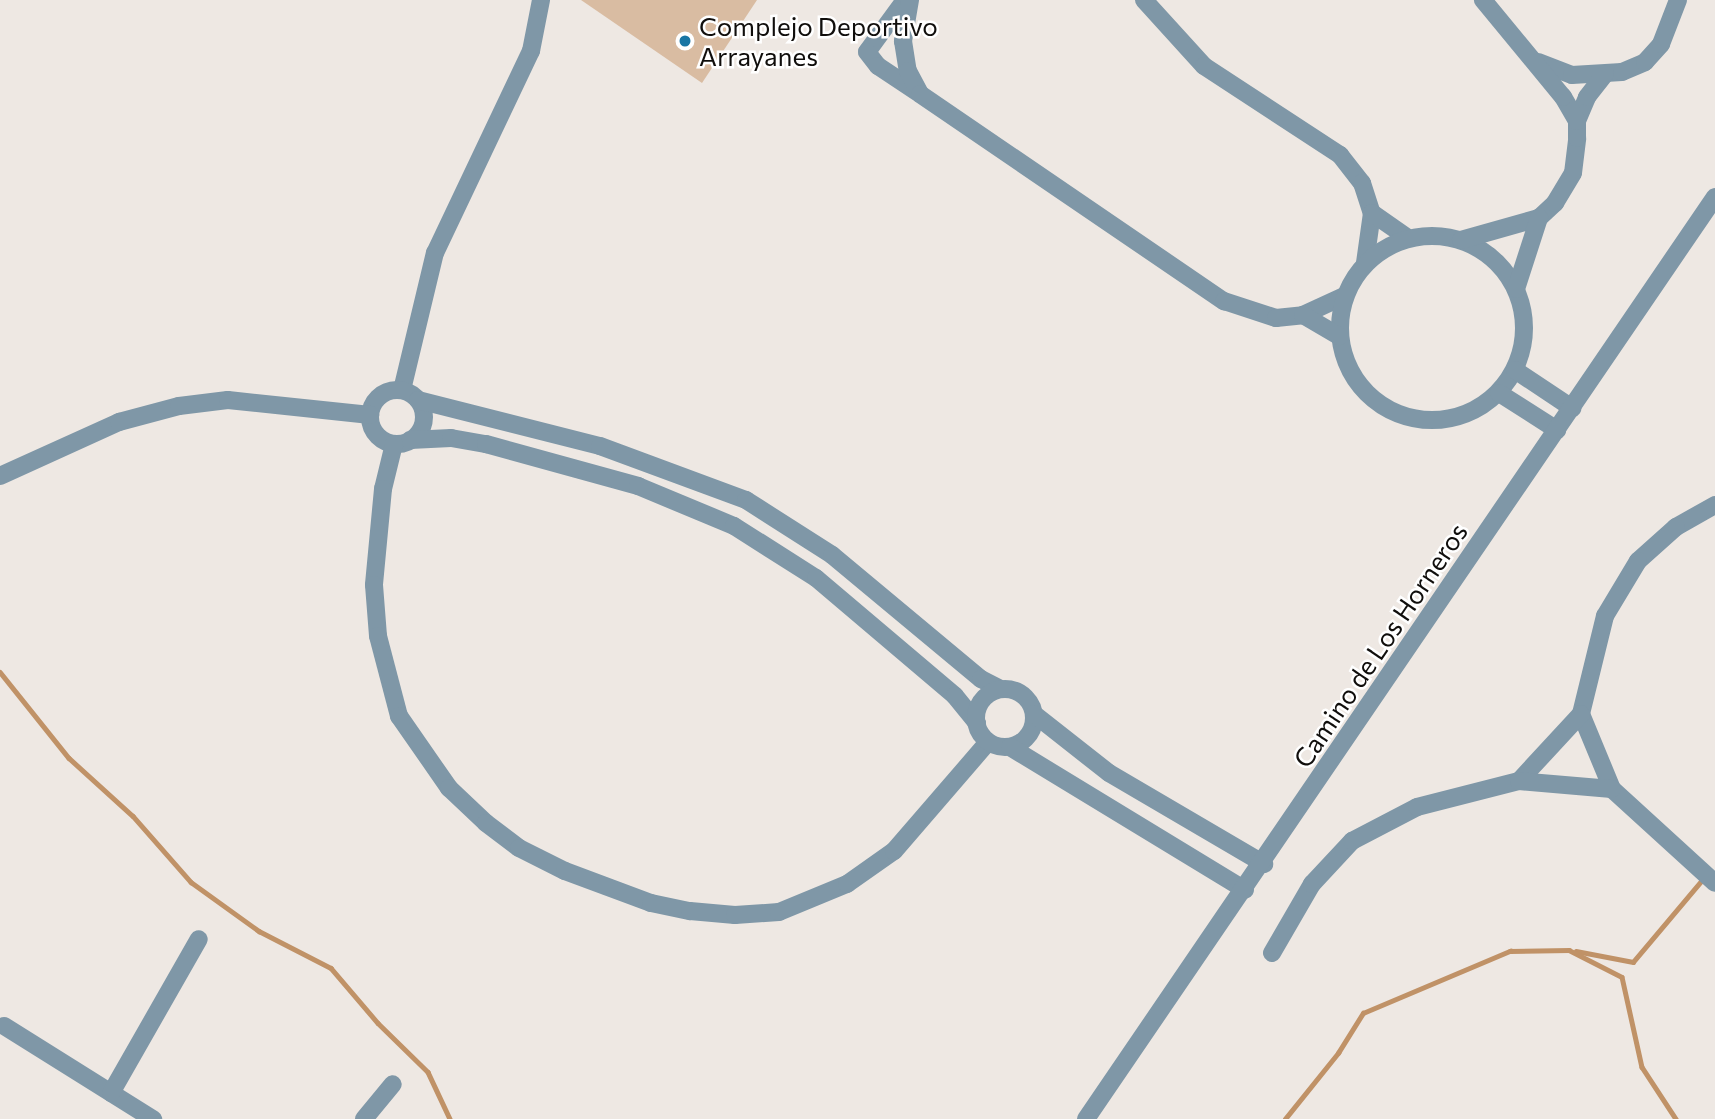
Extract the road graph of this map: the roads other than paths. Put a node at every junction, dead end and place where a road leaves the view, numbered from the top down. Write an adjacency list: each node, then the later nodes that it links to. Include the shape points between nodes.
1 (541, 0): 21 (street, via 531,51 435,253)
2 (908, 0): 8 (street, via 903,41 908,71); 8 (street, via 867,52 878,66)
3 (1144, 0): 11 (street, via 1204,66 1340,155 1363,183)
4 (1483, 0): 6 (street, via 1517,45)
5 (1678, 0): 7 (street, via 1661,44 1646,62)
6 (1538, 62): 7 (street, via 1572,75); 9 (street)
7 (1605, 74): 9 (street, via 1587,97)
8 (920, 94): 18 (street, via 1224,302 1276,318)
9 (1577, 121): 12 (street, via 1573,173 1555,203)
10 (1715, 197): 24 (street, Camino de Los Horneros)
11 (1372, 214): 13 (street); 15 (street)
12 (1539, 218): 14 (street); 16 (street)
13 (1408, 238): 14 (street, via 1434,235); 15 (street)
14 (1461, 240): 16 (street, via 1502,268)
15 (1365, 263): 17 (street)
16 (1516, 289): 20 (street, via 1525,330)
17 (1345, 296): 18 (street); 19 (street)
18 (1303, 315): 19 (street)
19 (1339, 336): 22 (street, via 1347,365 1363,390 1387,409 1406,416 1446,420 1475,411)
20 (1515, 370): 22 (street); 24 (street)
21 (402, 390): 23 (street); 25 (street, via 384,393)
22 (1499, 393): 26 (street)
23 (418, 400): 27 (street, via 423,422); 28 (street)
24 (1572, 408): 26 (street, Camino de Los Horneros)
25 (370, 415): 27 (street, via 379,437); 29 (street, via 228,400 180,406 119,422)
26 (1557, 430): 42 (street, Camino de Los Horneros)
27 (402, 442): 30 (street, via 452,438 486,444); 38 (street, via 383,489 374,585 378,636 399,716 449,788 508,840 554,866 611,889 690,911 779,912 847,884 894,851)
28 (647, 462): 30 (street); 32 (street, via 746,500)
29 (0, 476)
30 (638, 486): 33 (street, via 734,526)
31 (1715, 505): 36 (street, via 1676,527 1638,561 1605,616)
32 (832, 555): 33 (street); 34 (street, via 981,679)
33 (816, 578): 37 (street, via 956,696)
34 (1001, 690): 35 (street, via 1023,695); 37 (street, via 982,701)
35 (1034, 714): 39 (street, via 1029,736); 42 (street, via 1109,773)
36 (1581, 714): 40 (street); 41 (street)
37 (976, 723): 38 (street)
38 (988, 742): 39 (street)
39 (1010, 747): 44 (street)
40 (1519, 781): 41 (street); 46 (street, via 1417,807 1352,841 1312,884)
41 (1612, 789): 43 (street)
42 (1264, 864): 44 (street, Camino de Los Horneros)
43 (1715, 883)
44 (1245, 890): 52 (street, Camino de Los Horneros)
45 (199, 939): 49 (street)
46 (1272, 953)
47 (4, 1026): 49 (street)
48 (393, 1084): 51 (street)
49 (111, 1093): 50 (street)
50 (153, 1119)
51 (364, 1119)
52 (1086, 1119)

